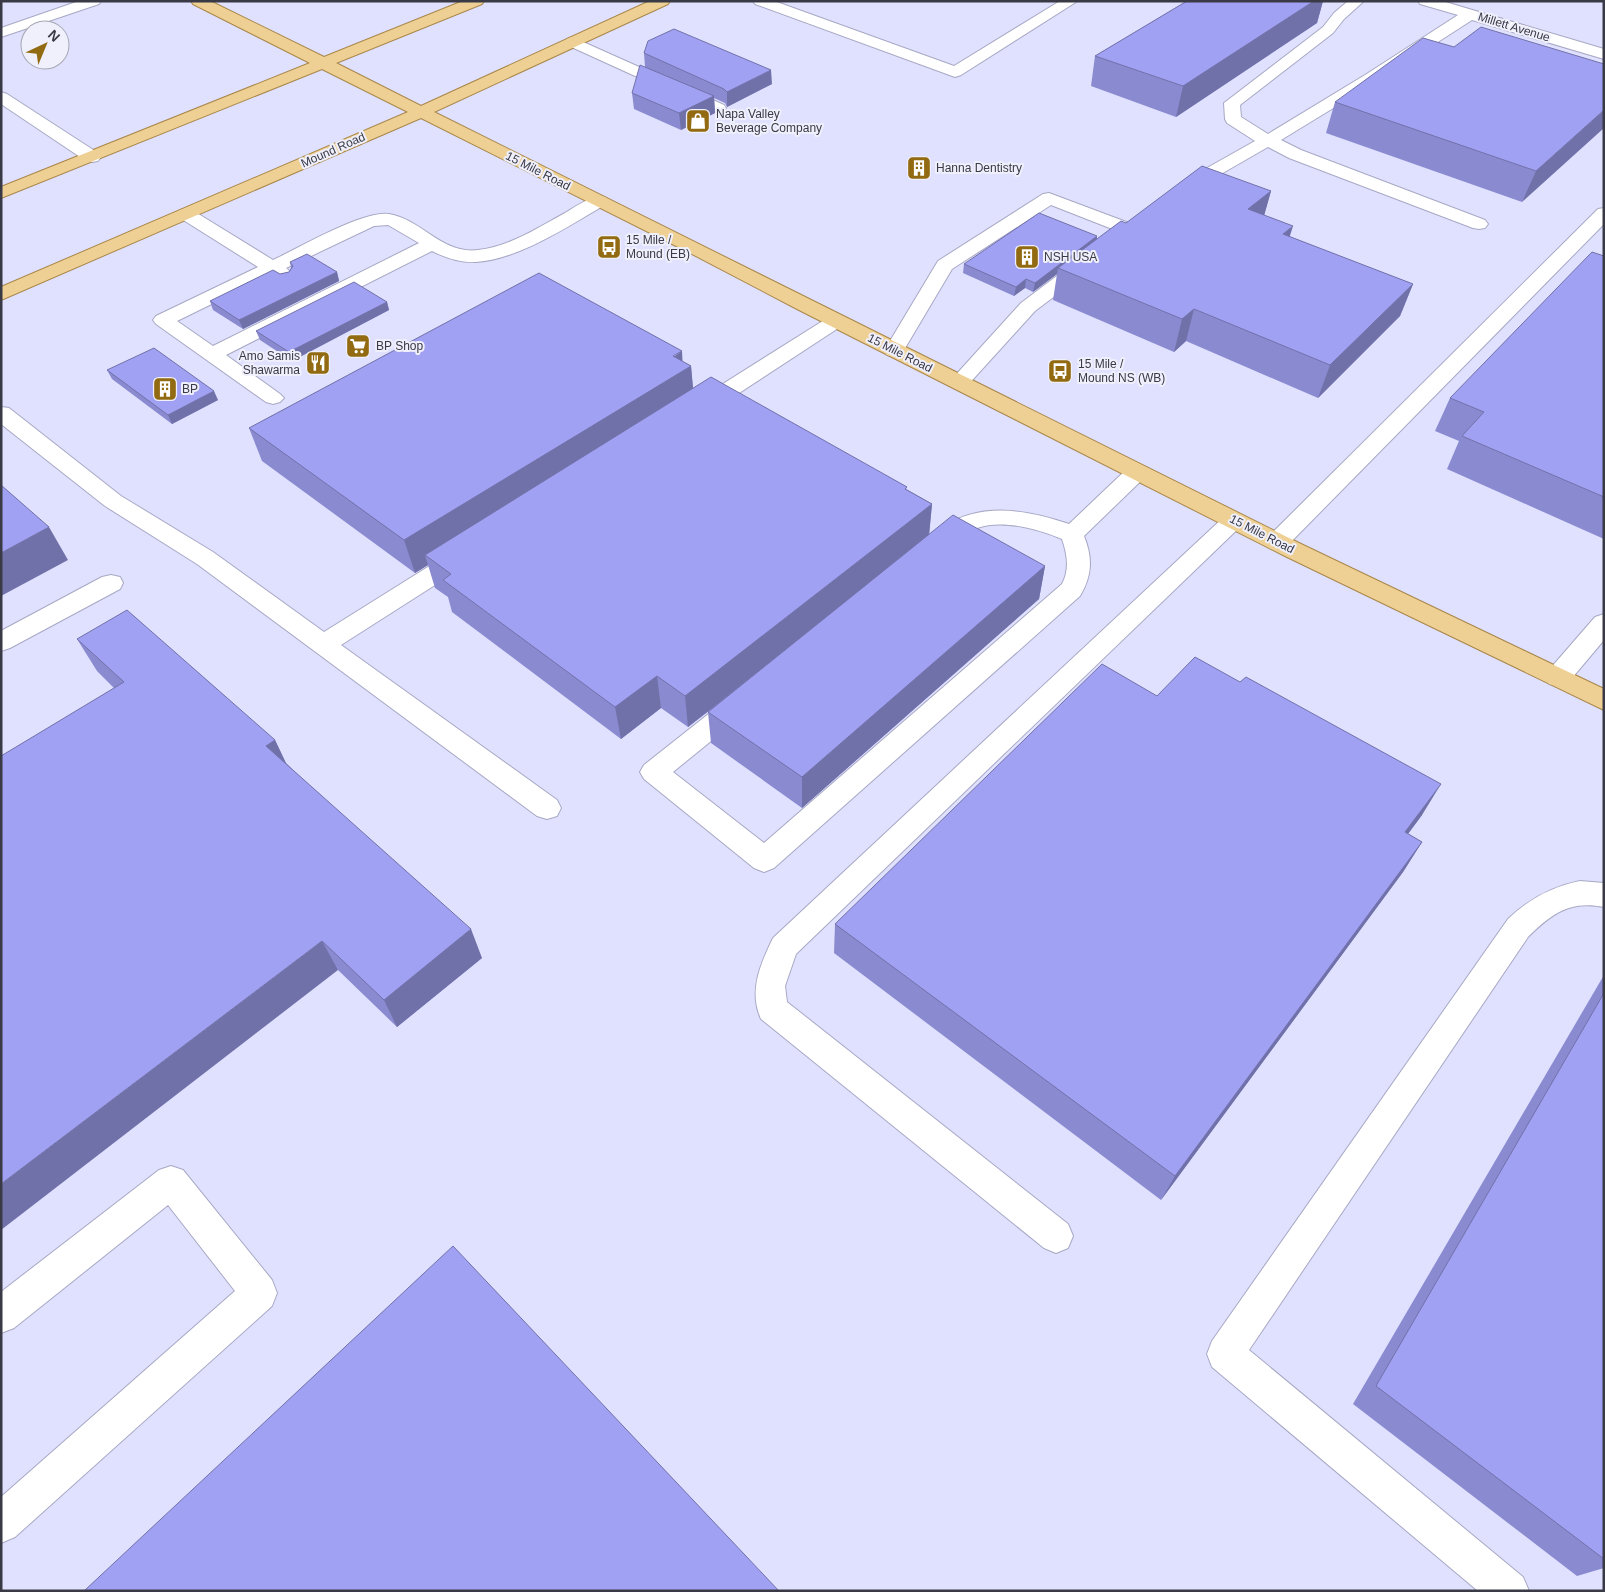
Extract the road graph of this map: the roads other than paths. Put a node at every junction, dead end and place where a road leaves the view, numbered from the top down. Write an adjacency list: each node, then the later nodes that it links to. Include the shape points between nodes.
1 (94, 1): 11 (street)
2 (198, 1): 15 (main road, 15 Mile Road)
3 (477, 1): 15 (main road)
4 (663, 1): 12 (main road, Mound Road)
5 (760, 1): 8 (street, via 955,72)
6 (1357, 1): 21 (street, via 1328,30 1232,104 1233,118)
7 (1425, 1): 9 (street, Millett Avenue)
8 (1070, 2)
9 (1470, 14): 13 (street, Millett Avenue); 21 (street)
10 (578, 24): 14 (main road)
11 (1, 33)
12 (572, 42): 14 (main road, Mound Road); 18 (street)
13 (1604, 54)
14 (528, 61): 19 (main road, Mound Road)
15 (323, 63): 19 (main road, 15 Mile Road); 22 (main road)
16 (1, 98): 17 (street)
17 (18, 108): 20 (street); 22 (street)
18 (718, 108)
19 (421, 112): 24 (main road, 15 Mile Road); 27 (main road, Mound Road)
20 (1, 115)
21 (1268, 141): 25 (street, via 1198,180); 28 (street)
22 (92, 157): 23 (main road)
23 (1, 193)
24 (599, 201): 30 (street, via 492,255 463,256); 34 (main road, 15 Mile Road)
25 (1168, 202)
26 (1604, 213): 44 (street)
27 (186, 214): 32 (street); 33 (main road, Mound Road)
28 (1478, 224)
29 (1116, 241): 35 (street, via 1138,224 1049,198 945,265)
30 (434, 243): 32 (street, via 394,221 378,219 362,224); 36 (street, via 319,296)
31 (1100, 253): 37 (street, via 1028,308)
32 (277, 272): 36 (street, via 163,320)
33 (1, 294)
34 (836, 321): 35 (main road, 15 Mile Road); 40 (street)
35 (894, 350): 37 (main road, 15 Mile Road)
36 (211, 355): 38 (street)
37 (959, 383): 41 (main road, 15 Mile Road)
38 (273, 398)
39 (4, 419): 50 (street, via 113,501 205,558)
40 (682, 420)
41 (1137, 472): 42 (main road, 15 Mile Road); 43 (street)
42 (1234, 520): 44 (main road, 15 Mile Road); 56 (street, via 784,947 770,986 772,1009)
43 (1072, 534): 46 (street, via 1027,520 986,518 952,532); 52 (street, via 1079,561 1076,584 1071,590 764,860 654,772)
44 (1277, 542): 51 (main road, 15 Mile Road)
45 (481, 545): 50 (street)
46 (919, 559)
47 (111, 583): 49 (street)
48 (1604, 623): 51 (street)
49 (1, 642)
50 (323, 644): 54 (street)
51 (1558, 677): 53 (main road, 15 Mile Road)
52 (755, 690)
53 (1604, 700)
54 (547, 808)
55 (1604, 895): 59 (street, via 1575,892 1533,912 1518,928 1225,1354)
56 (1056, 1236)
57 (1, 1315): 58 (street, via 171,1182 259,1293)
58 (1, 1524)
59 (1509, 1591)

